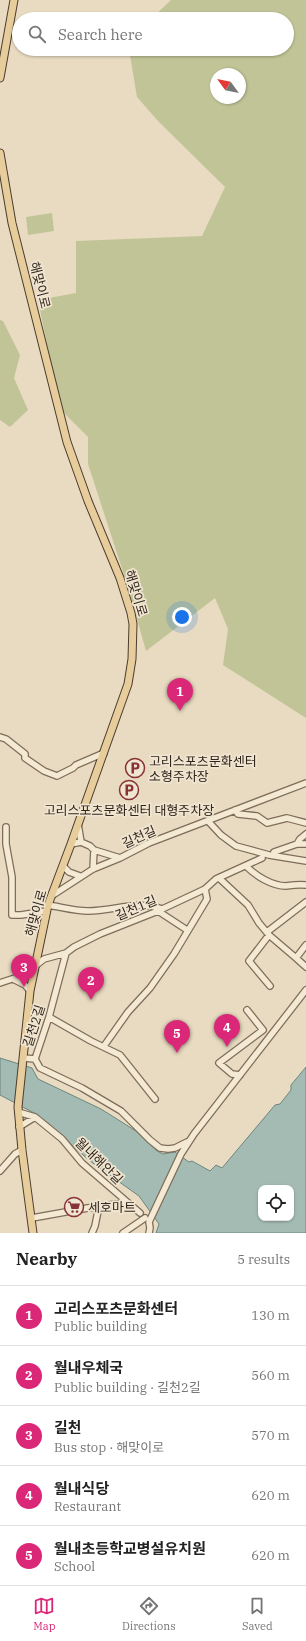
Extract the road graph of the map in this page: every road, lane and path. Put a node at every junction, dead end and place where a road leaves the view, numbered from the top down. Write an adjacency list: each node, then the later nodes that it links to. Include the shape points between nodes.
1 (14, 0): 2 (main road)
2 (12, 12)
3 (12, 16): 4 (main road)
4 (0, 78)
5 (0, 153): 7 (main road, 해맞이로, via 12,223 67,442 120,578 133,624 128,684)
6 (0, 737): 7 (street, via 6,739 25,754 25,758 44,771 57,776)
7 (104, 753): 11 (main road, 해맞이로)
8 (306, 783): 9 (street, 길천길)
9 (235, 810): 10 (street, 길천길); 12 (street, via 238,814 257,816 267,823 287,818)
10 (208, 821): 20 (street, via 236,846); 21 (street, 길천길, via 149,843)
11 (78, 822): 15 (street); 16 (main road, 해맞이로)
12 (306, 824)
13 (6, 827): 33 (street, via 6,844 12,877 12,915)
14 (306, 834): 17 (street)
15 (81, 842): 16 (street); 19 (street)
16 (71, 844): 24 (main road, 해맞이로)
17 (297, 844): 18 (street); 20 (street)
18 (306, 844)
19 (94, 850): 21 (street); 26 (street)
20 (271, 853): 23 (street)
21 (120, 858): 26 (street, 길천길)
22 (262, 858): 25 (street, 길천1길)
23 (306, 861)
24 (64, 866): 27 (street, via 69,872); 31 (main road, 해맞이로)
25 (246, 866): 28 (street, 길천1길); 29 (street, via 254,874 273,883 286,886)
26 (93, 869): 27 (street, 길천길)
27 (80, 876): 31 (street, 길천길)
28 (219, 878): 30 (street, 길천1길); 36 (street, via 248,906)
29 (306, 885)
30 (205, 889): 34 (street, 길천1길); 35 (street, via 207,899)
31 (53, 895): 33 (main road, 해맞이로)
32 (306, 902): 36 (street)
33 (47, 908): 34 (street, via 87,911 152,905); 41 (main road, 해맞이로)
34 (160, 910): 35 (street); 38 (street, 길천1길, via 100,934)
35 (187, 930): 49 (street, via 150,988 128,1012)
36 (268, 934): 39 (street); 44 (street, via 249,961)
37 (306, 945): 39 (street)
38 (66, 953): 41 (street, 길천1길, via 44,959); 48 (street, 길천2길)
39 (296, 958): 40 (street)
40 (306, 967)
41 (34, 969): 42 (street, 길천1길); 46 (main road, 해맞이로)
42 (12, 979): 43 (street, 길천1길); 46 (street, via 25,984)
43 (0, 984)
44 (270, 986)
45 (306, 990): 52 (street)
46 (30, 991): 51 (main road, 해맞이로)
47 (247, 1010): 52 (street, via 263,1030 219,1063 232,1074)
48 (49, 1017): 49 (street); 50 (street, 길천2길)
49 (104, 1046): 53 (street, via 120,1055)
50 (35, 1059): 51 (street); 57 (street, via 40,1068 82,1088 121,1111 160,1148 168,1149 181,1145)
51 (23, 1061): 54 (main road, 해맞이로)
52 (240, 1075): 57 (street)
53 (155, 1099)
54 (18, 1110): 55 (street); 56 (main road)
55 (35, 1117): 56 (street); 60 (street, 월내해안길, via 62,1139 82,1163)
56 (19, 1127): 58 (main road)
57 (194, 1134): 64 (street, via 181,1154)
58 (22, 1150): 59 (street); 63 (main road)
59 (0, 1171)
60 (128, 1203): 61 (street, 월내해안길); 62 (street)
61 (99, 1206): 63 (street, 월내해안길); 66 (street)
62 (140, 1213)
63 (32, 1218): 65 (main road)
64 (149, 1220): 67 (street); 68 (street)
65 (33, 1233)
66 (92, 1233)
67 (122, 1233)
68 (149, 1233)

